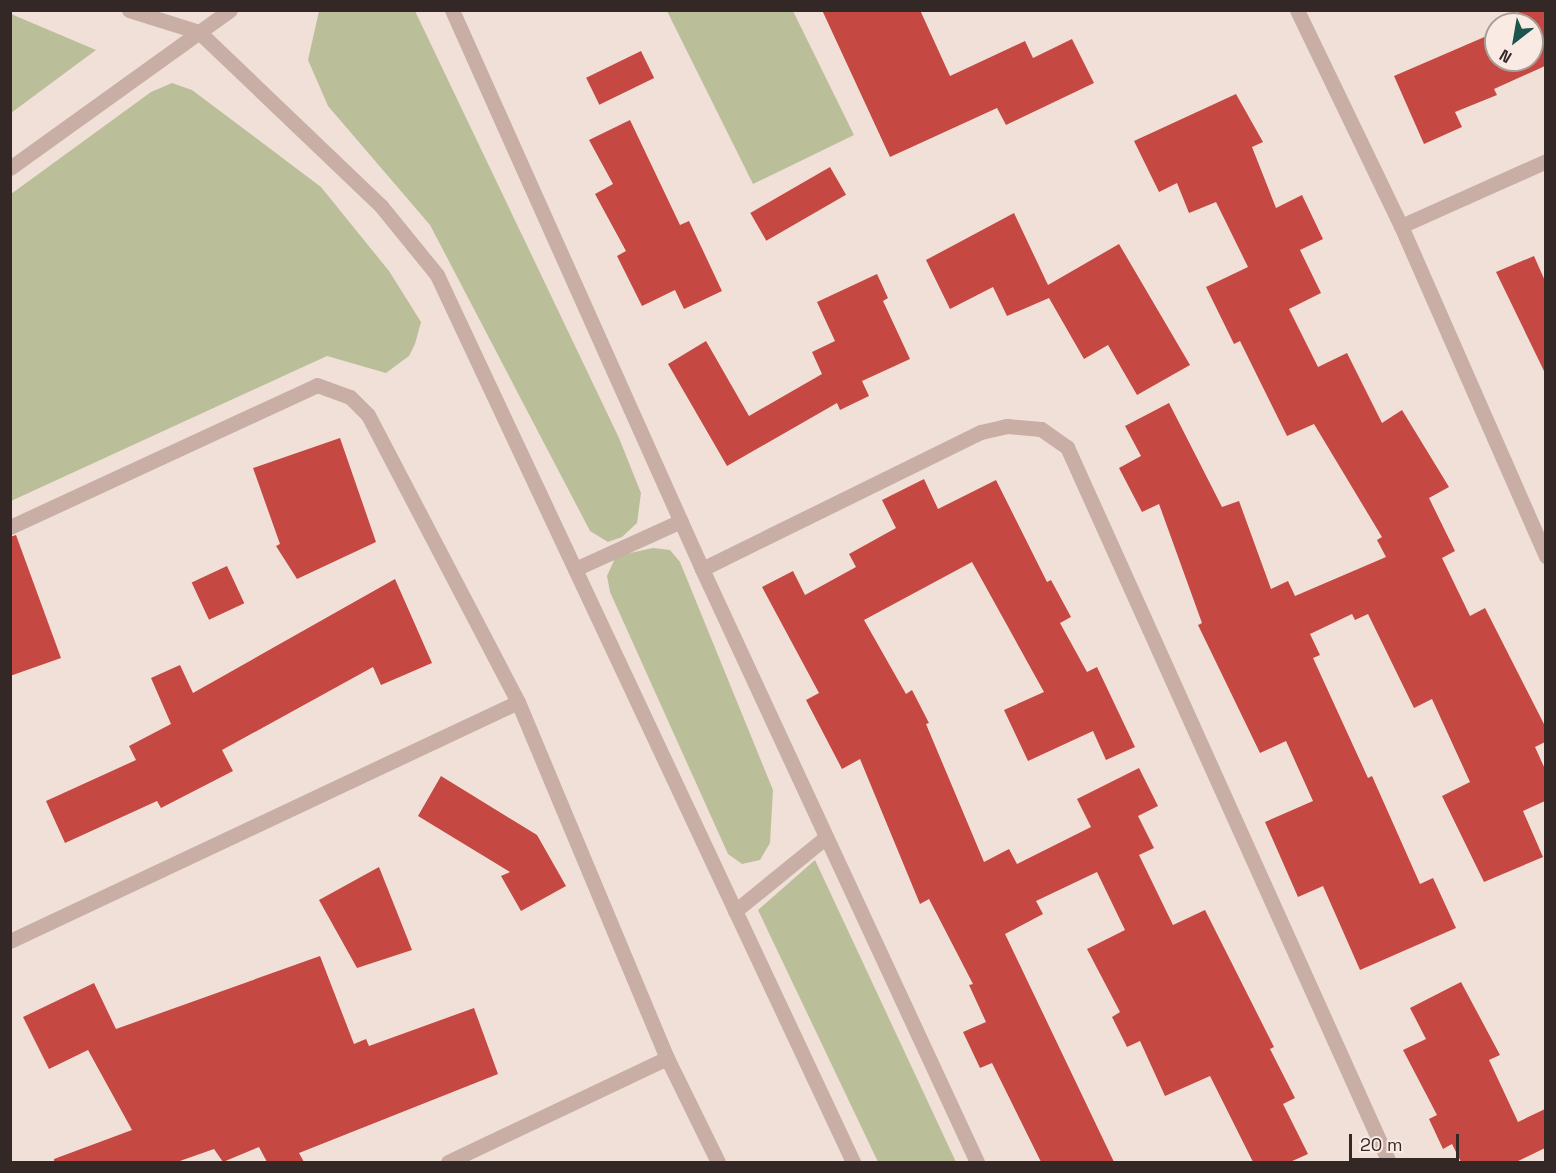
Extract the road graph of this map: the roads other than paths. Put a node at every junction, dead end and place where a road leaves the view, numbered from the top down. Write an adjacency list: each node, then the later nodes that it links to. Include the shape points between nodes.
1 (129, 10): 5 (street)
2 (230, 10): 5 (street)
3 (452, 10): 9 (street)
4 (1297, 10): 8 (street)
5 (199, 32): 7 (street); 12 (street, via 381,206 437,275)
6 (1545, 161): 8 (street)
7 (10, 168)
8 (1401, 226): 11 (street)
9 (681, 521): 12 (street); 13 (street)
10 (10, 527): 14 (street, via 317,385 333,388 350,397 368,415)
11 (1545, 557)
12 (574, 569): 16 (street)
13 (702, 570): 15 (street); 23 (street, via 981,432 1008,426 1041,429 1067,447)
14 (518, 702): 17 (street); 18 (street)
15 (826, 837): 16 (street); 22 (street)
16 (735, 911): 21 (street)
17 (10, 941)
18 (667, 1059): 19 (street); 20 (street)
19 (448, 1162)
20 (718, 1162)
21 (853, 1162)
22 (977, 1162)
23 (1389, 1162)

